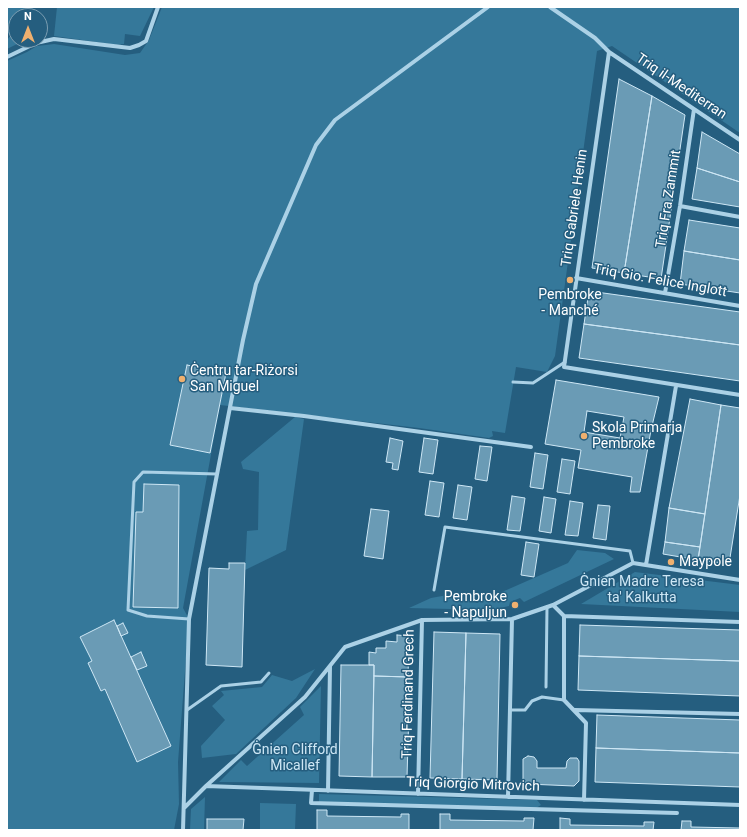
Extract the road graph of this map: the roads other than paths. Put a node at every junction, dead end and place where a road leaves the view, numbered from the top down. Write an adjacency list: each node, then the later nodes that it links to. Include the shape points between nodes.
1 (158, 7): 5 (street, via 146,41 130,48 54,39 36,43)
2 (488, 7): 17 (street, via 335,120 316,145 256,284)
3 (550, 7): 4 (street, Triq il-Mediterran, via 595,38)
4 (609, 52): 6 (street, Triq il-Mediterran); 10 (street, Triq Gabriele Henin)
5 (7, 57)
6 (694, 109): 7 (street, Triq il-Mediterran); 8 (street, Triq Fra Zammit)
7 (740, 140)
8 (680, 206): 9 (street); 11 (street, Triq Fra Zammit)
9 (740, 217)
10 (576, 278): 11 (street, Triq Gio. Felice Inglott); 13 (street, Triq Gabriele Henin)
11 (665, 293): 12 (street, Triq Gio. Felice Inglott)
12 (740, 306)
13 (565, 362): 14 (lane, via 533,383); 15 (street, Triq Gabriele Henin, via 564,367)
14 (514, 382)
15 (676, 386): 16 (street); 21 (street)
16 (740, 395)
17 (230, 408): 18 (street); 19 (street)
18 (531, 447)
19 (217, 474): 28 (street); 28 (lane, via 143,472 134,482 128,610 147,616)
20 (633, 563): 21 (street); 24 (lane, via 630,551 444,527); 25 (street)
21 (646, 565): 23 (street)
22 (740, 577): 23 (street)
23 (740, 580)
24 (434, 590)
25 (553, 604): 26 (street); 27 (street)
26 (547, 607): 29 (street); 34 (lane)
27 (564, 616): 31 (street); 35 (street)
28 (189, 619): 36 (street)
29 (512, 619): 30 (street); 37 (street)
30 (422, 620): 32 (street, via 345,647); 43 (street, Triq Ferdinand Grech)
31 (740, 622)
32 (330, 665): 40 (street, via 305,697); 42 (street)
33 (269, 673): 36 (lane, via 261,682 221,686)
34 (546, 687)
35 (564, 700): 37 (lane, via 542,697 532,701 525,710); 38 (street)
36 (187, 710): 47 (street)
37 (510, 710): 44 (street)
38 (574, 710): 39 (street); 45 (street, via 586,723)
39 (740, 714)
40 (206, 786): 41 (street, Triq Giorgio Mitrovich); 47 (street)
41 (312, 790): 42 (street, Triq Giorgio Mitrovich); 48 (street, via 311,803)
42 (328, 791): 43 (street, Triq Giorgio Mitrovich)
43 (418, 794): 44 (street, Triq Giorgio Mitrovich)
44 (508, 797): 45 (street, Triq Giorgio Mitrovich)
45 (584, 800): 46 (street, Triq Giorgio Mitrovich)
46 (740, 805)
47 (184, 809): 49 (street)
48 (677, 814)
49 (183, 830)

